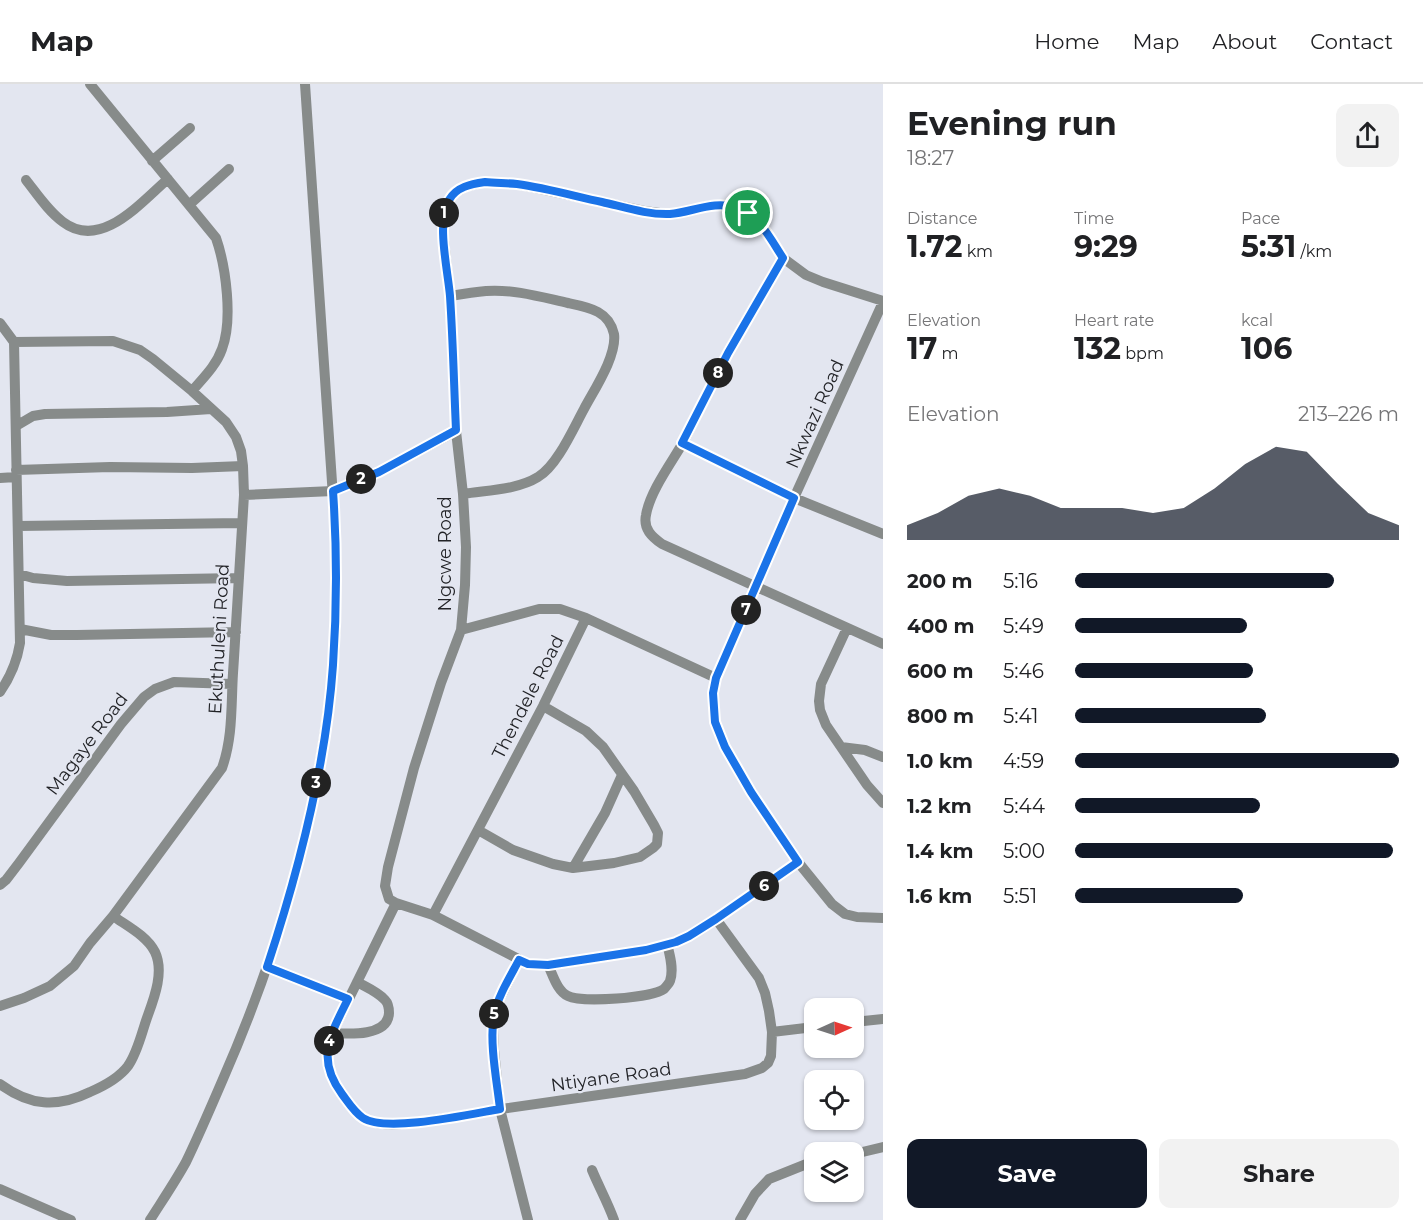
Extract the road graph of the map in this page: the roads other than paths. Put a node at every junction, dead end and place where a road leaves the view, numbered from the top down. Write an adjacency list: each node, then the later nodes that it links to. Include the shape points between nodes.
1 (90, 84): 4 (street)
2 (305, 84): 22 (street)
3 (190, 128): 4 (street)
4 (152, 160): 6 (street)
5 (229, 169): 8 (street)
6 (168, 179): 7 (street, via 121,220 91,230 65,223); 8 (street)
7 (26, 180)
8 (190, 204): 14 (street, via 216,238 227,281 222,351)
9 (783, 258): 10 (street, Ngcwe Road, via 762,226 737,208 707,206 668,214 518,184 485,182 455,193 444,211); 11 (street, via 806,275); 18 (street)
10 (450, 296): 17 (street, Ngcwe Road); 23 (street, via 515,292 585,307 606,318 614,335 607,365 547,471 523,484)
11 (883, 302): 25 (street, Nkwazi Road)
12 (0, 323): 13 (street)
13 (14, 342): 14 (street, Ekuthuleni Road, via 113,341 153,358); 16 (street)
14 (192, 391): 15 (street, Ekuthuleni Road)
15 (211, 408): 16 (street, via 45,414); 19 (street, Ekuthuleni Road, via 236,437)
16 (15, 426): 20 (street)
17 (456, 430): 22 (street, via 379,472); 23 (street, Ngcwe Road)
18 (682, 443): 25 (street); 31 (street, via 649,505 647,530 662,544)
19 (243, 466): 20 (street, via 110,467); 24 (street, Ekuthuleni Road)
20 (16, 473): 21 (street); 27 (street)
21 (0, 478)
22 (333, 491): 24 (street); 58 (street, via 336,609 327,719 303,846)
23 (463, 494): 35 (street, Ngcwe Road, via 466,548)
24 (244, 495): 26 (street, Ekuthuleni Road)
25 (794, 498): 28 (street); 31 (street, Nkwazi Road)
26 (242, 523): 27 (street); 30 (street, Ekuthuleni Road)
27 (18, 526): 29 (street)
28 (883, 534)
29 (19, 574): 30 (street, via 67,581); 34 (street)
30 (239, 578): 36 (street, Ekuthuleni Road)
31 (756, 586): 33 (street); 38 (street, Nkwazi Road)
32 (586, 618): 35 (street, via 560,609 539,609); 38 (street); 41 (street, Thendele Road)
33 (847, 628): 37 (street); 42 (street, via 819,693 826,725)
34 (20, 629): 36 (street, via 76,635); 40 (street, via 17,660)
35 (461, 630): 50 (street, Ngcwe Road, via 414,768 391,854 385,886 389,899)
36 (236, 632): 39 (street, Ekuthuleni Road)
37 (883, 644)
38 (716, 678): 47 (street, Nkwazi Road, via 715,722 725,747)
39 (232, 684): 49 (street, Magaye Road, via 174,682 144,697); 52 (street, Ekuthuleni Road, via 231,734 222,768)
40 (0, 692)
41 (543, 706): 44 (street, via 586,732 603,747); 46 (street, Thendele Road)
42 (841, 747): 43 (street); 45 (street)
43 (883, 757)
44 (622, 775): 48 (street); 48 (street, via 654,825 657,844 640,857)
45 (883, 804)
46 (478, 830): 48 (street, via 513,850); 51 (street, Thendele Road)
47 (798, 862): 53 (street, Nkwazi Road, via 845,914); 54 (street)
48 (573, 868)
49 (0, 885)
50 (396, 903): 51 (street); 59 (street)
51 (433, 915): 56 (street)
52 (113, 916): 61 (street, Ekuthuleni Road, via 61,978); 67 (street, via 146,939 158,962 154,998 129,1065 100,1088 60,1102 27,1099)
53 (883, 918)
54 (716, 919): 55 (street); 65 (street, Ntiyane Road, via 759,978)
55 (667, 944): 57 (street); 57 (street, via 670,982 653,993 597,1000 567,996)
56 (519, 960): 57 (street); 68 (street, via 494,1014)
57 (548, 965)
58 (267, 967): 60 (street); 75 (street, via 209,1112 185,1163)
59 (357, 982): 60 (street); 66 (street, via 386,1001 388,1020 364,1033)
60 (348, 999): 66 (street)
61 (0, 1006)
62 (883, 1019): 63 (street)
63 (864, 1022)
64 (804, 1028): 65 (street)
65 (772, 1032): 68 (street, Ntiyane Road, via 768,1063 745,1074)
66 (332, 1033): 68 (street, Ntiyane Road, via 328,1063 333,1079 362,1118 395,1125)
67 (0, 1084)
68 (500, 1109): 76 (street)
69 (883, 1147): 70 (street)
70 (864, 1152)
71 (804, 1165): 78 (street, via 769,1179 755,1194)
72 (592, 1170): 77 (street)
73 (0, 1189): 74 (street)
74 (71, 1220)
75 (150, 1220)
76 (528, 1220)
77 (614, 1220)
78 (741, 1220)

